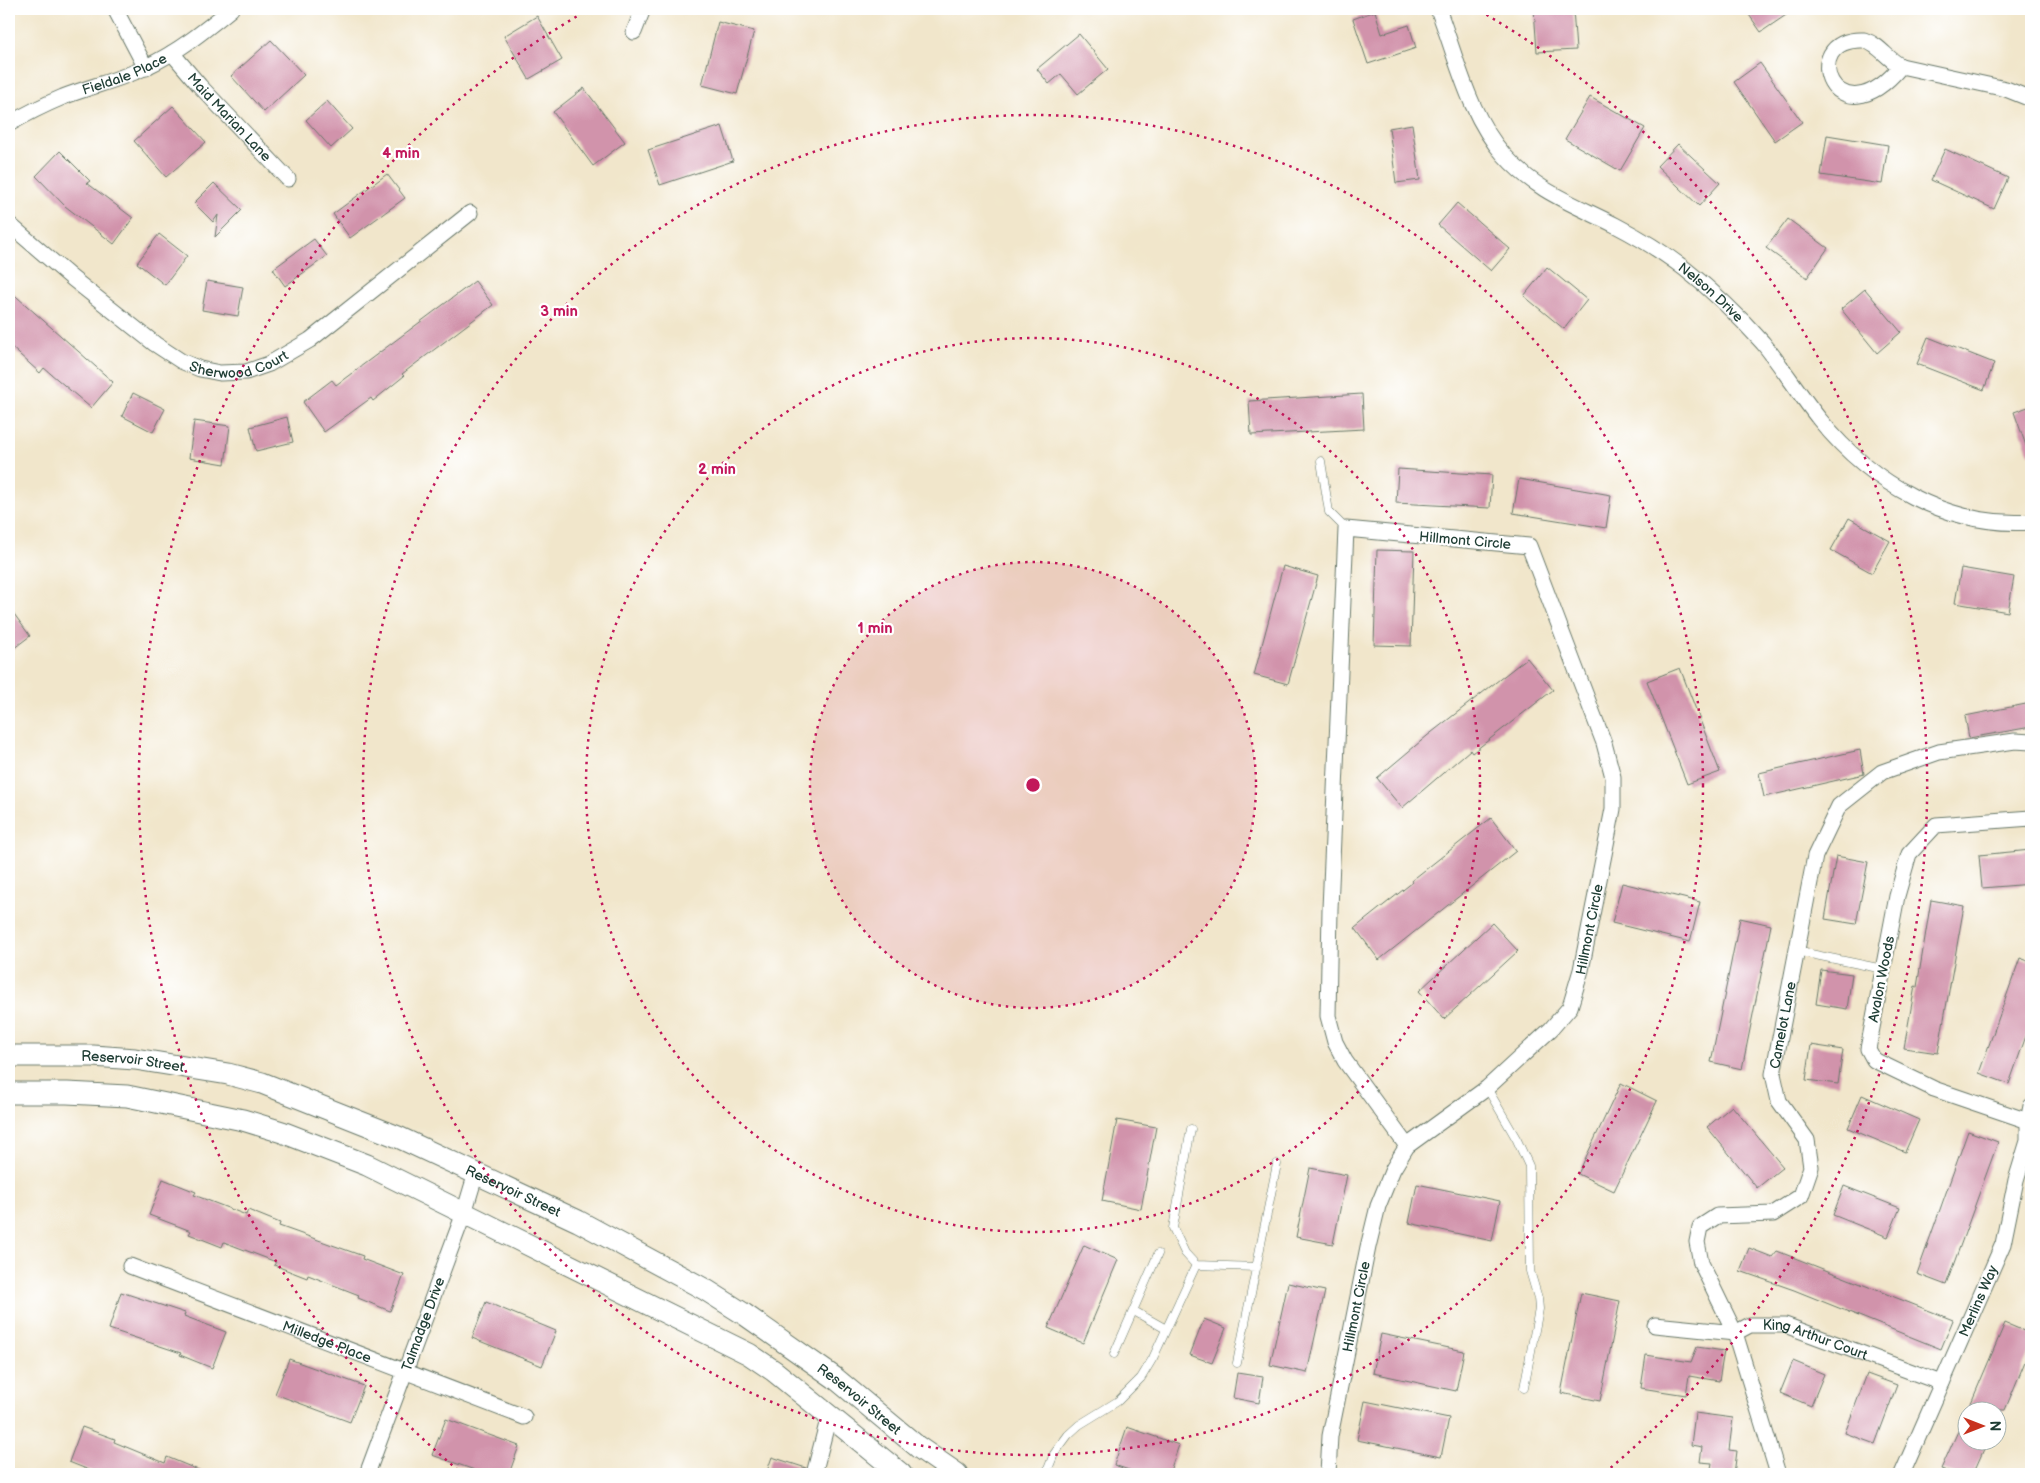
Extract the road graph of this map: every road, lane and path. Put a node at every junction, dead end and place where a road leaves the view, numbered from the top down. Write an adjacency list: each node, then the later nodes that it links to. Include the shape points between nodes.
1 (115, 9): 8 (street)
2 (643, 9): 5 (street)
3 (1438, 9): 15 (street, Nelson Drive, via 1478,116 1503,153 1527,178 1552,195 1644,240 1712,291 1762,343 1834,436 1887,482 1912,498 1952,513 1999,522)
4 (228, 11): 6 (street, Fieldale Place)
5 (634, 32)
6 (172, 53): 8 (street, Fieldale Place); 11 (street, Maid Marian Lane)
7 (1901, 66): 7 (street, via 1880,87 1858,96 1840,92 1830,82 1827,71 1829,57 1835,49 1859,40 1870,42); 9 (street, via 2006,89)
8 (146, 68): 10 (street, Fieldale Place, via 64,97)
9 (2031, 99)
10 (9, 124)
11 (288, 179)
12 (470, 214): 13 (street, Sherwood Court, via 310,340 270,364 246,372 220,373 181,361 155,344)
13 (9, 224)
14 (1321, 461): 16 (lane, via 1329,512)
15 (2031, 522)
16 (1346, 529): 22 (street, Hillmont Circle, via 1529,546 1604,743 1613,777 1613,810 1581,970 1570,1007); 26 (street, via 1328,1016 1335,1042 1345,1061)
17 (2031, 742): 19 (street, Camelot Lane, via 2014,741 1939,752 1882,772 1839,806 1815,856)
18 (2031, 818): 20 (street, Avalon Woods, via 1936,825 1909,854)
19 (1796, 951): 20 (lane); 38 (street, Camelot Lane, via 1773,1074 1779,1102 1807,1140 1810,1167 1801,1196 1773,1214 1717,1216 1700,1227 1697,1242 1701,1263)
20 (1883, 969): 24 (street, Avalon Woods, via 1868,1048 1874,1060 1934,1089)
21 (9, 1056): 29 (main road, Reservoir Street, via 136,1059 228,1074 262,1083 357,1120)
22 (1487, 1088): 26 (street, Hillmont Circle); 43 (lane, via 1529,1166 1530,1270 1539,1309)
23 (9, 1092): 30 (main road, via 127,1096 243,1120 366,1165)
24 (2030, 1113): 27 (street, Merlins Way)
25 (1191, 1129): 32 (lane, via 1173,1228 1185,1253)
26 (1407, 1146): 51 (street, Hillmont Circle, via 1392,1169 1378,1206 1330,1436)
27 (2028, 1156): 42 (street, Merlins Way, via 2016,1180 2003,1244)
28 (1277, 1164): 34 (lane)
29 (476, 1173): 30 (street, Talmadge Drive); 49 (main road, Reservoir Street, via 578,1221 673,1271 736,1309 835,1378)
30 (464, 1213): 41 (street, Talmadge Drive); 44 (main road, via 750,1354)
31 (1158, 1254): 35 (lane)
32 (1196, 1265): 34 (lane); 37 (lane)
33 (130, 1266): 41 (street, Milledge Place)
34 (1257, 1267): 40 (lane)
35 (1134, 1311): 37 (lane); 39 (lane)
36 (1654, 1325): 38 (street, King Arthur Court)
37 (1166, 1329): 50 (lane, via 1141,1378 1126,1394 1079,1425 1064,1439)
38 (1736, 1333): 42 (street, King Arthur Court, via 1750,1325 1785,1325); 52 (street, Camelot Lane)
39 (1114, 1354)
40 (1237, 1363)
41 (404, 1371): 45 (street, Milledge Place); 46 (street, Talmadge Drive)
42 (1942, 1383): 53 (street, Merlins Way)
43 (1524, 1388)
44 (829, 1416): 47 (street); 48 (main road)
45 (524, 1417)
46 (367, 1474)
47 (814, 1474)
48 (901, 1474)
49 (956, 1474)
50 (1046, 1474)
51 (1328, 1474)
52 (1778, 1474)
53 (1902, 1474)

